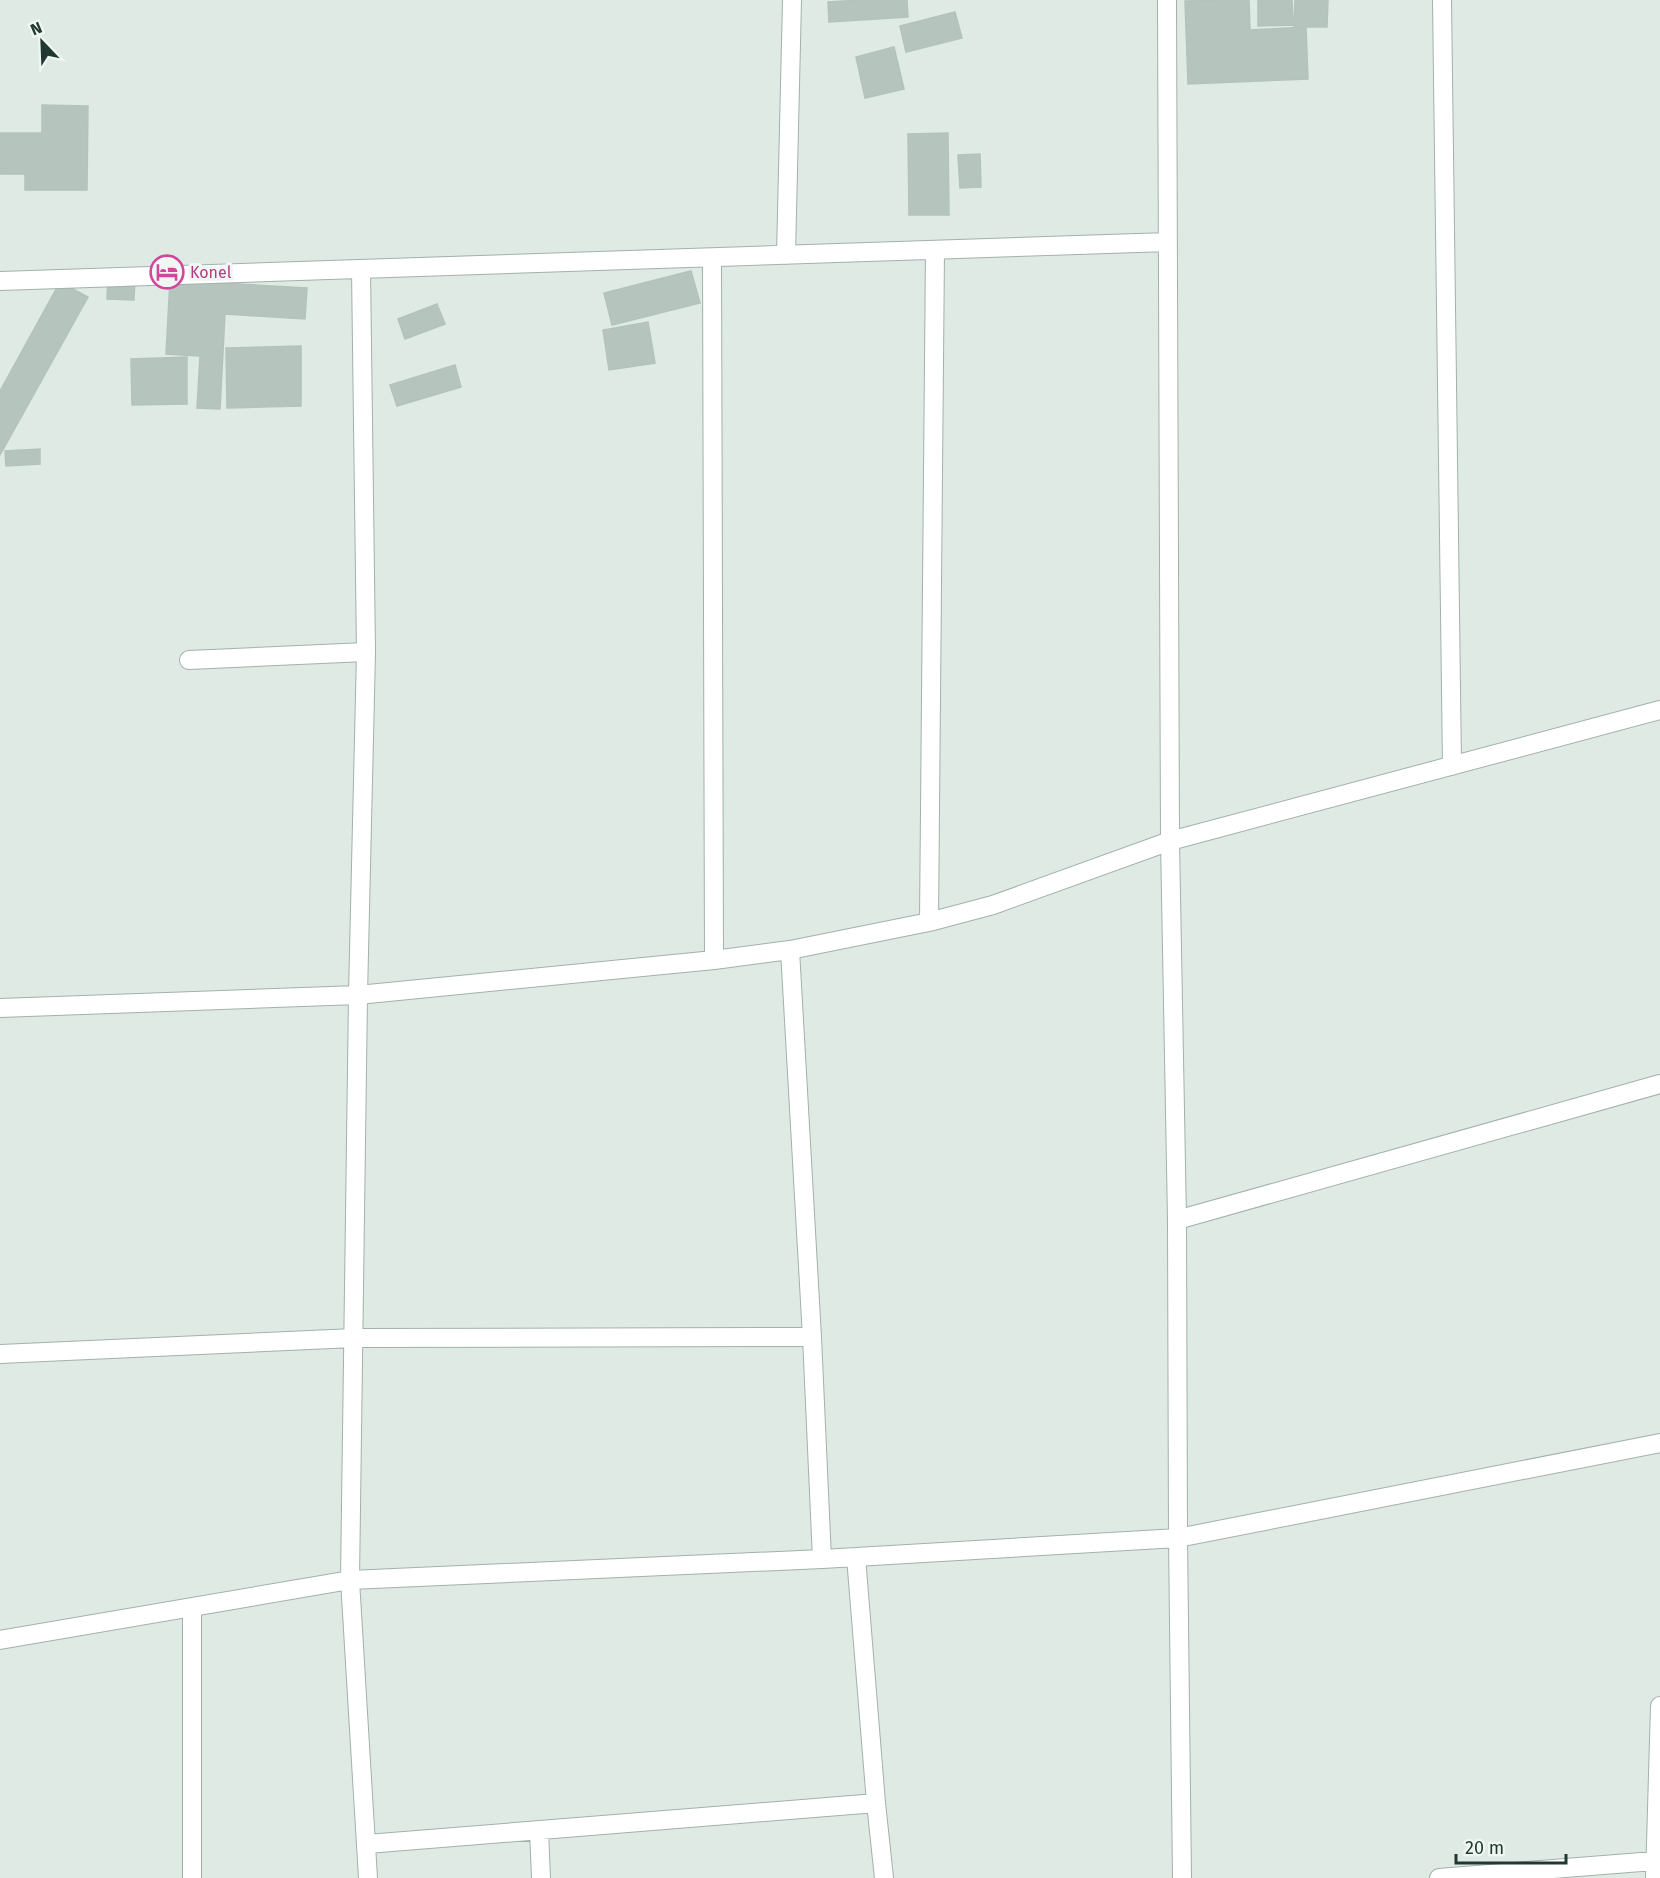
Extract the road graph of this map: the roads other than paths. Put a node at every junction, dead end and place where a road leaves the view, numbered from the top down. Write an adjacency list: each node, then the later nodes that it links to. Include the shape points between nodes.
1 (792, 0): 6 (street)
2 (1167, 0): 4 (street)
3 (1442, 0): 13 (street)
4 (1168, 242): 5 (street); 14 (street)
5 (935, 250): 6 (street); 15 (street)
6 (786, 255): 7 (street)
7 (712, 258): 8 (street); 17 (street)
8 (361, 269): 9 (street); 10 (street)
9 (0, 281)
10 (366, 652): 11 (street); 18 (street)
11 (189, 660)
12 (1660, 710): 13 (street)
13 (1452, 766): 14 (street)
14 (1170, 841): 15 (street, via 993,905); 21 (street)
15 (929, 922): 16 (street)
16 (790, 950): 17 (street); 22 (street)
17 (714, 960): 18 (street)
18 (358, 995): 19 (street); 23 (street)
19 (0, 1008)
20 (1660, 1084): 21 (street)
21 (1177, 1220): 26 (street)
22 (812, 1337): 23 (street); 28 (street)
23 (354, 1338): 24 (street); 29 (street)
24 (0, 1354)
25 (1660, 1443): 26 (street)
26 (1178, 1538): 27 (street); 41 (street)
27 (856, 1557): 28 (street); 33 (street)
28 (822, 1559): 29 (street)
29 (350, 1580): 30 (street); 35 (street)
30 (192, 1607): 31 (street); 37 (street)
31 (0, 1640)
32 (1660, 1706): 36 (street)
33 (876, 1803): 34 (street); 40 (street)
34 (538, 1830): 35 (street); 39 (street)
35 (367, 1844): 38 (street)
36 (1654, 1870): 42 (street)
37 (192, 1878)
38 (368, 1878)
39 (541, 1878)
40 (884, 1878)
41 (1182, 1878)
42 (1439, 1878)

